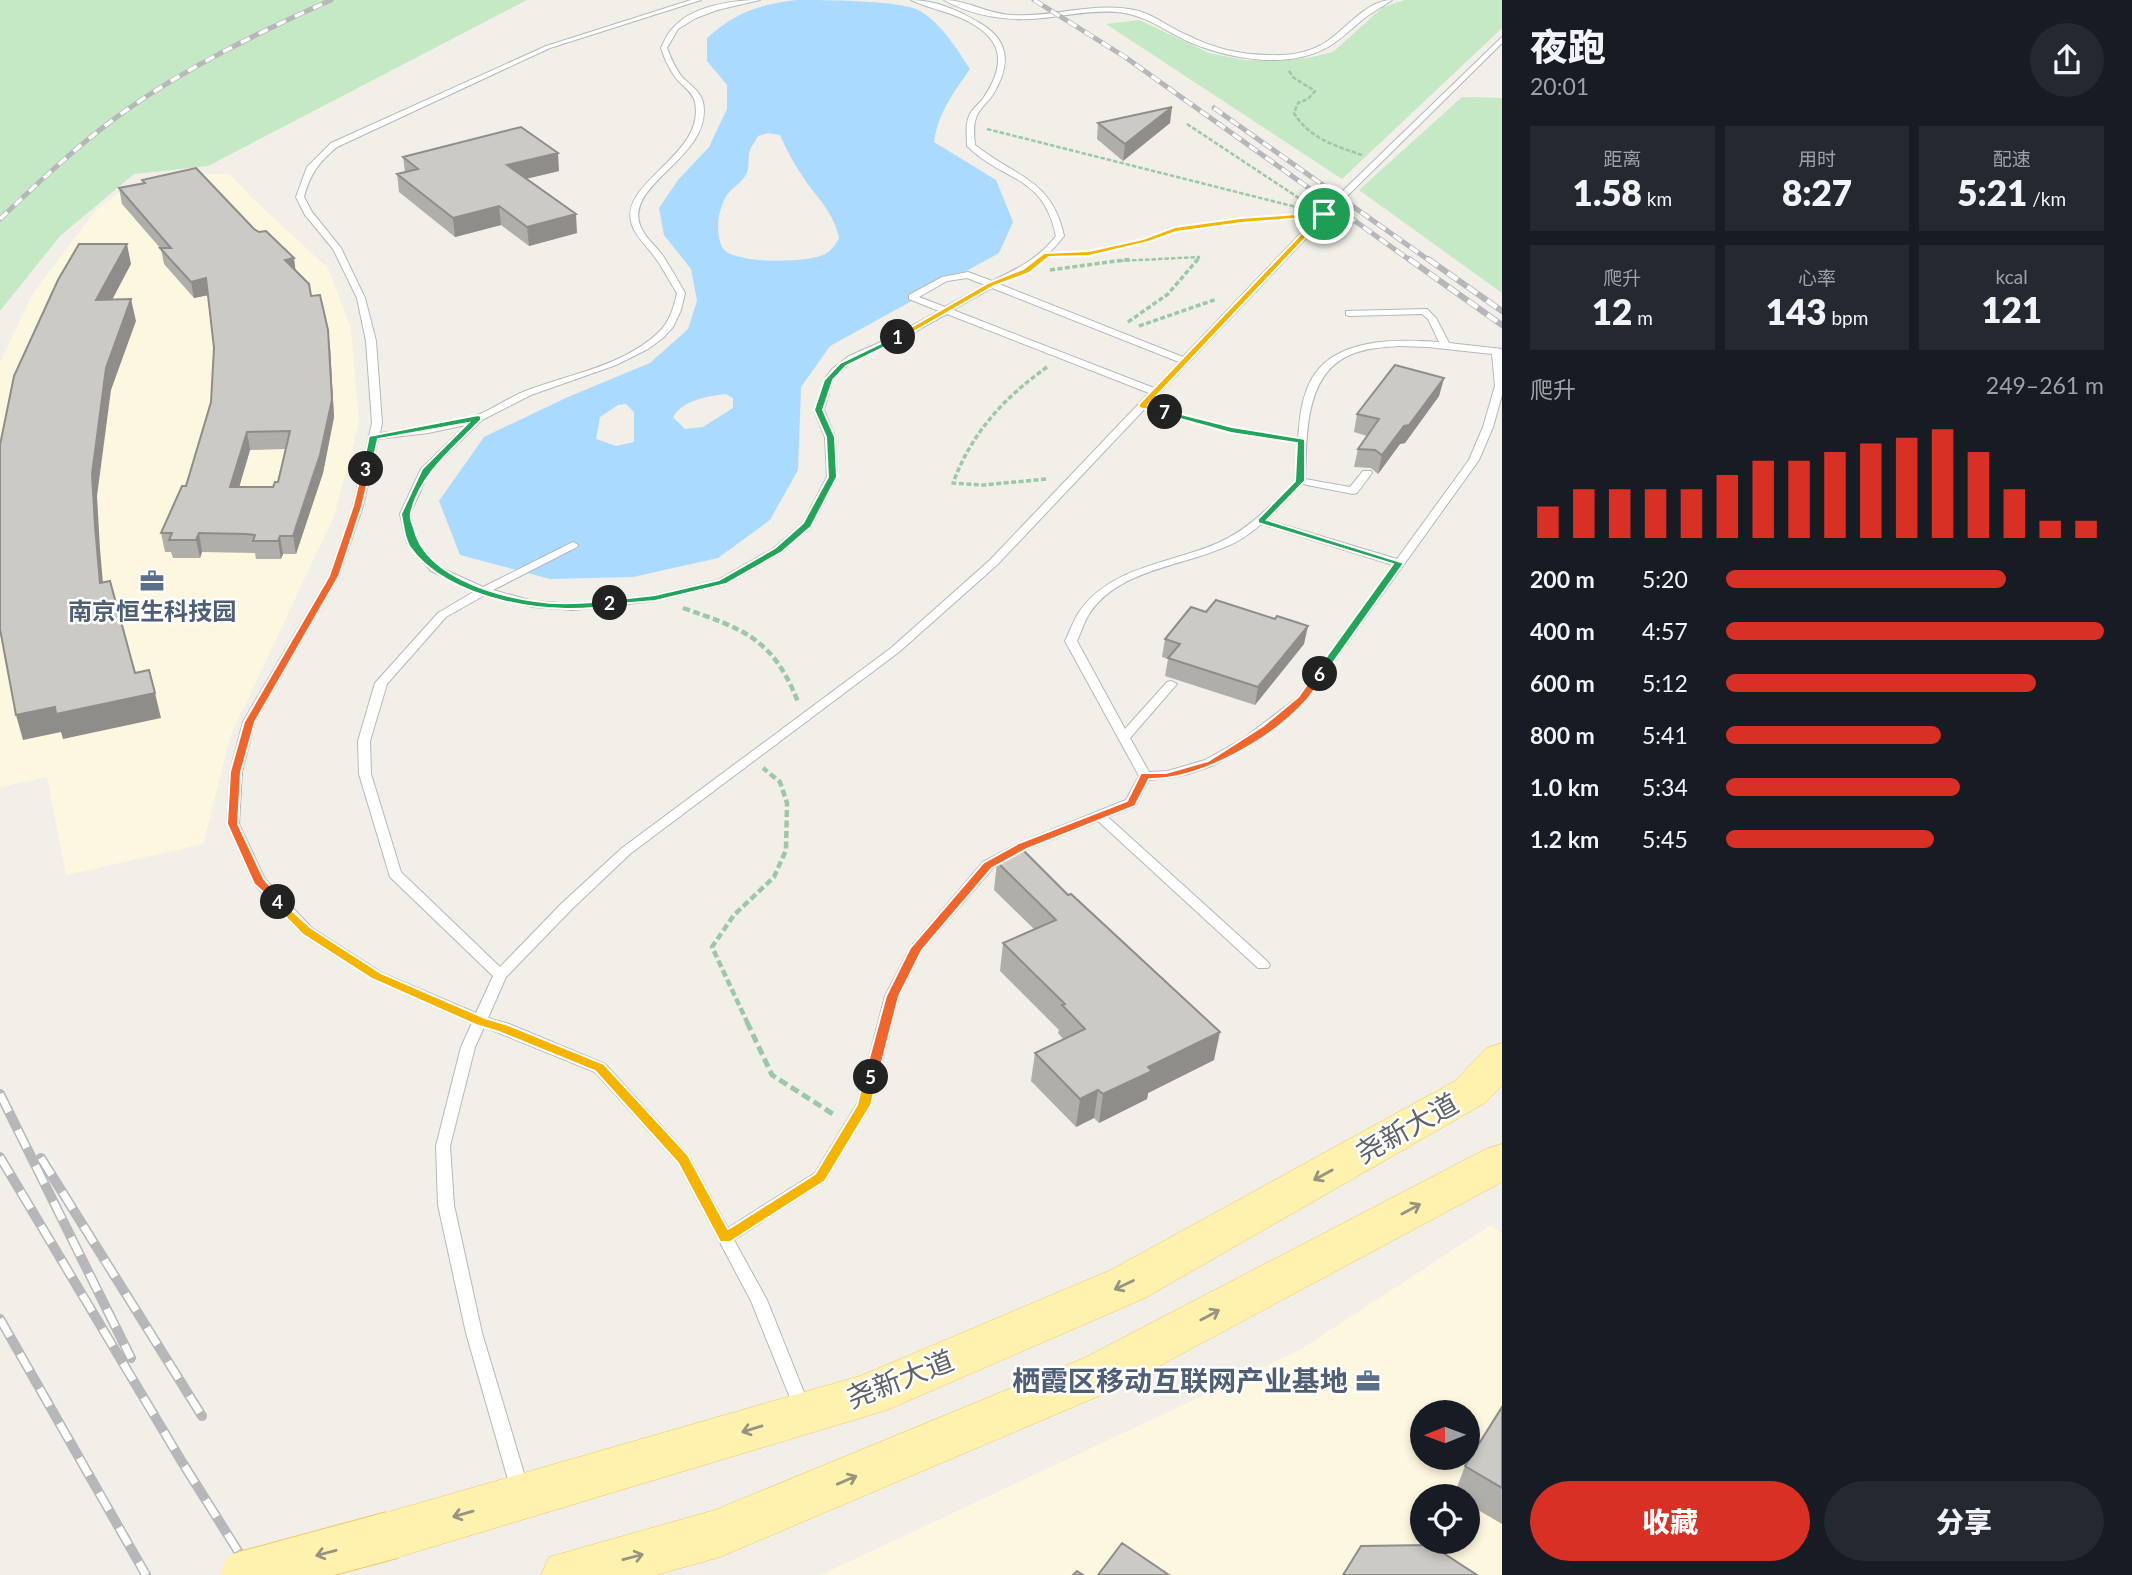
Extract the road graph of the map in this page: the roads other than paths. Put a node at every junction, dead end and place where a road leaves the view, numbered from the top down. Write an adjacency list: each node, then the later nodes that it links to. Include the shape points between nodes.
1 (698, 0): 7 (lane)
2 (713, 0): 7 (lane)
3 (757, 0): 16 (lane, via 691,18 676,29 664,48 699,102 698,128 679,158 637,200 633,215 681,293 668,327 618,362 527,394)
4 (914, 0): 9 (lane, via 960,13 998,43 1003,55 993,90 974,110 971,146 1029,181 1058,218 1060,236 1047,255 1026,271)
5 (947, 0): 6 (lane, via 1009,18 1128,11 1160,21 1209,47 1237,55 1278,56 1325,47 1367,10)
6 (1389, 0)
7 (675, 9): 17 (lane, via 548,47 334,145 315,160 300,197 337,248 361,298 371,341)
8 (1502, 39): 14 (lane)
9 (991, 284): 10 (lane); 10 (lane, via 961,275 912,296); 14 (lane)
10 (946, 310): 15 (lane); 23 (lane, via 843,365 829,380 819,410 831,437 832,477 807,525 778,550 722,582 655,598 573,607 533,604)
11 (1349, 313): 12 (lane, via 1424,311)
12 (1445, 345): 13 (lane); 19 (lane, via 1393,343 1361,348 1328,362 1314,381 1301,441)
13 (1499, 351): 22 (lane, via 1500,386 1474,460)
14 (1184, 360): 15 (lane)
15 (1155, 392): 29 (lane, via 994,562 895,650 626,851)
16 (478, 418): 17 (lane); 23 (lane, via 425,471 405,514 412,543 435,569)
17 (374, 436): 30 (lane, via 358,506 334,576 250,722 236,772 233,824 259,881 306,931 377,976)
18 (1367, 473): 19 (lane, via 1353,491)
19 (1300, 481): 20 (lane)
20 (1261, 521): 22 (lane); 25 (lane, via 1223,544 1155,564 1125,579 1085,612 1071,641)
21 (573, 545): 23 (lane)
22 (1399, 563): 26 (lane, via 1301,700 1212,763 1166,776)
23 (483, 591): 29 (lane, via 442,615 381,682 364,741 365,774 395,874)
24 (1171, 684): 25 (lane)
25 (1124, 737): 26 (lane)
26 (1145, 776): 27 (lane, via 1131,803)
27 (1101, 817): 28 (lane); 33 (lane, via 1023,846 988,865 917,948 892,996 864,1105 820,1177)
28 (1264, 965)
29 (500, 975): 30 (lane)
30 (481, 1021): 33 (lane, via 600,1068 683,1159); 35 (lane, via 462,1065 443,1146 446,1205 474,1333)
31 (1502, 1059): 34 (main road, 尧新大道, one-way to 34, via 1470,1092 1128,1284 869,1395)
32 (1502, 1161): 37 (main road, one-way to 32, via 720,1533 1101,1373)
33 (725, 1238): 34 (lane, via 759,1300)
34 (805, 1414): 35 (main road, 尧新大道, one-way to 35)
35 (523, 1497): 36 (main road, 尧新大道, one-way to 36, bridge)
36 (243, 1575)
37 (568, 1575)

